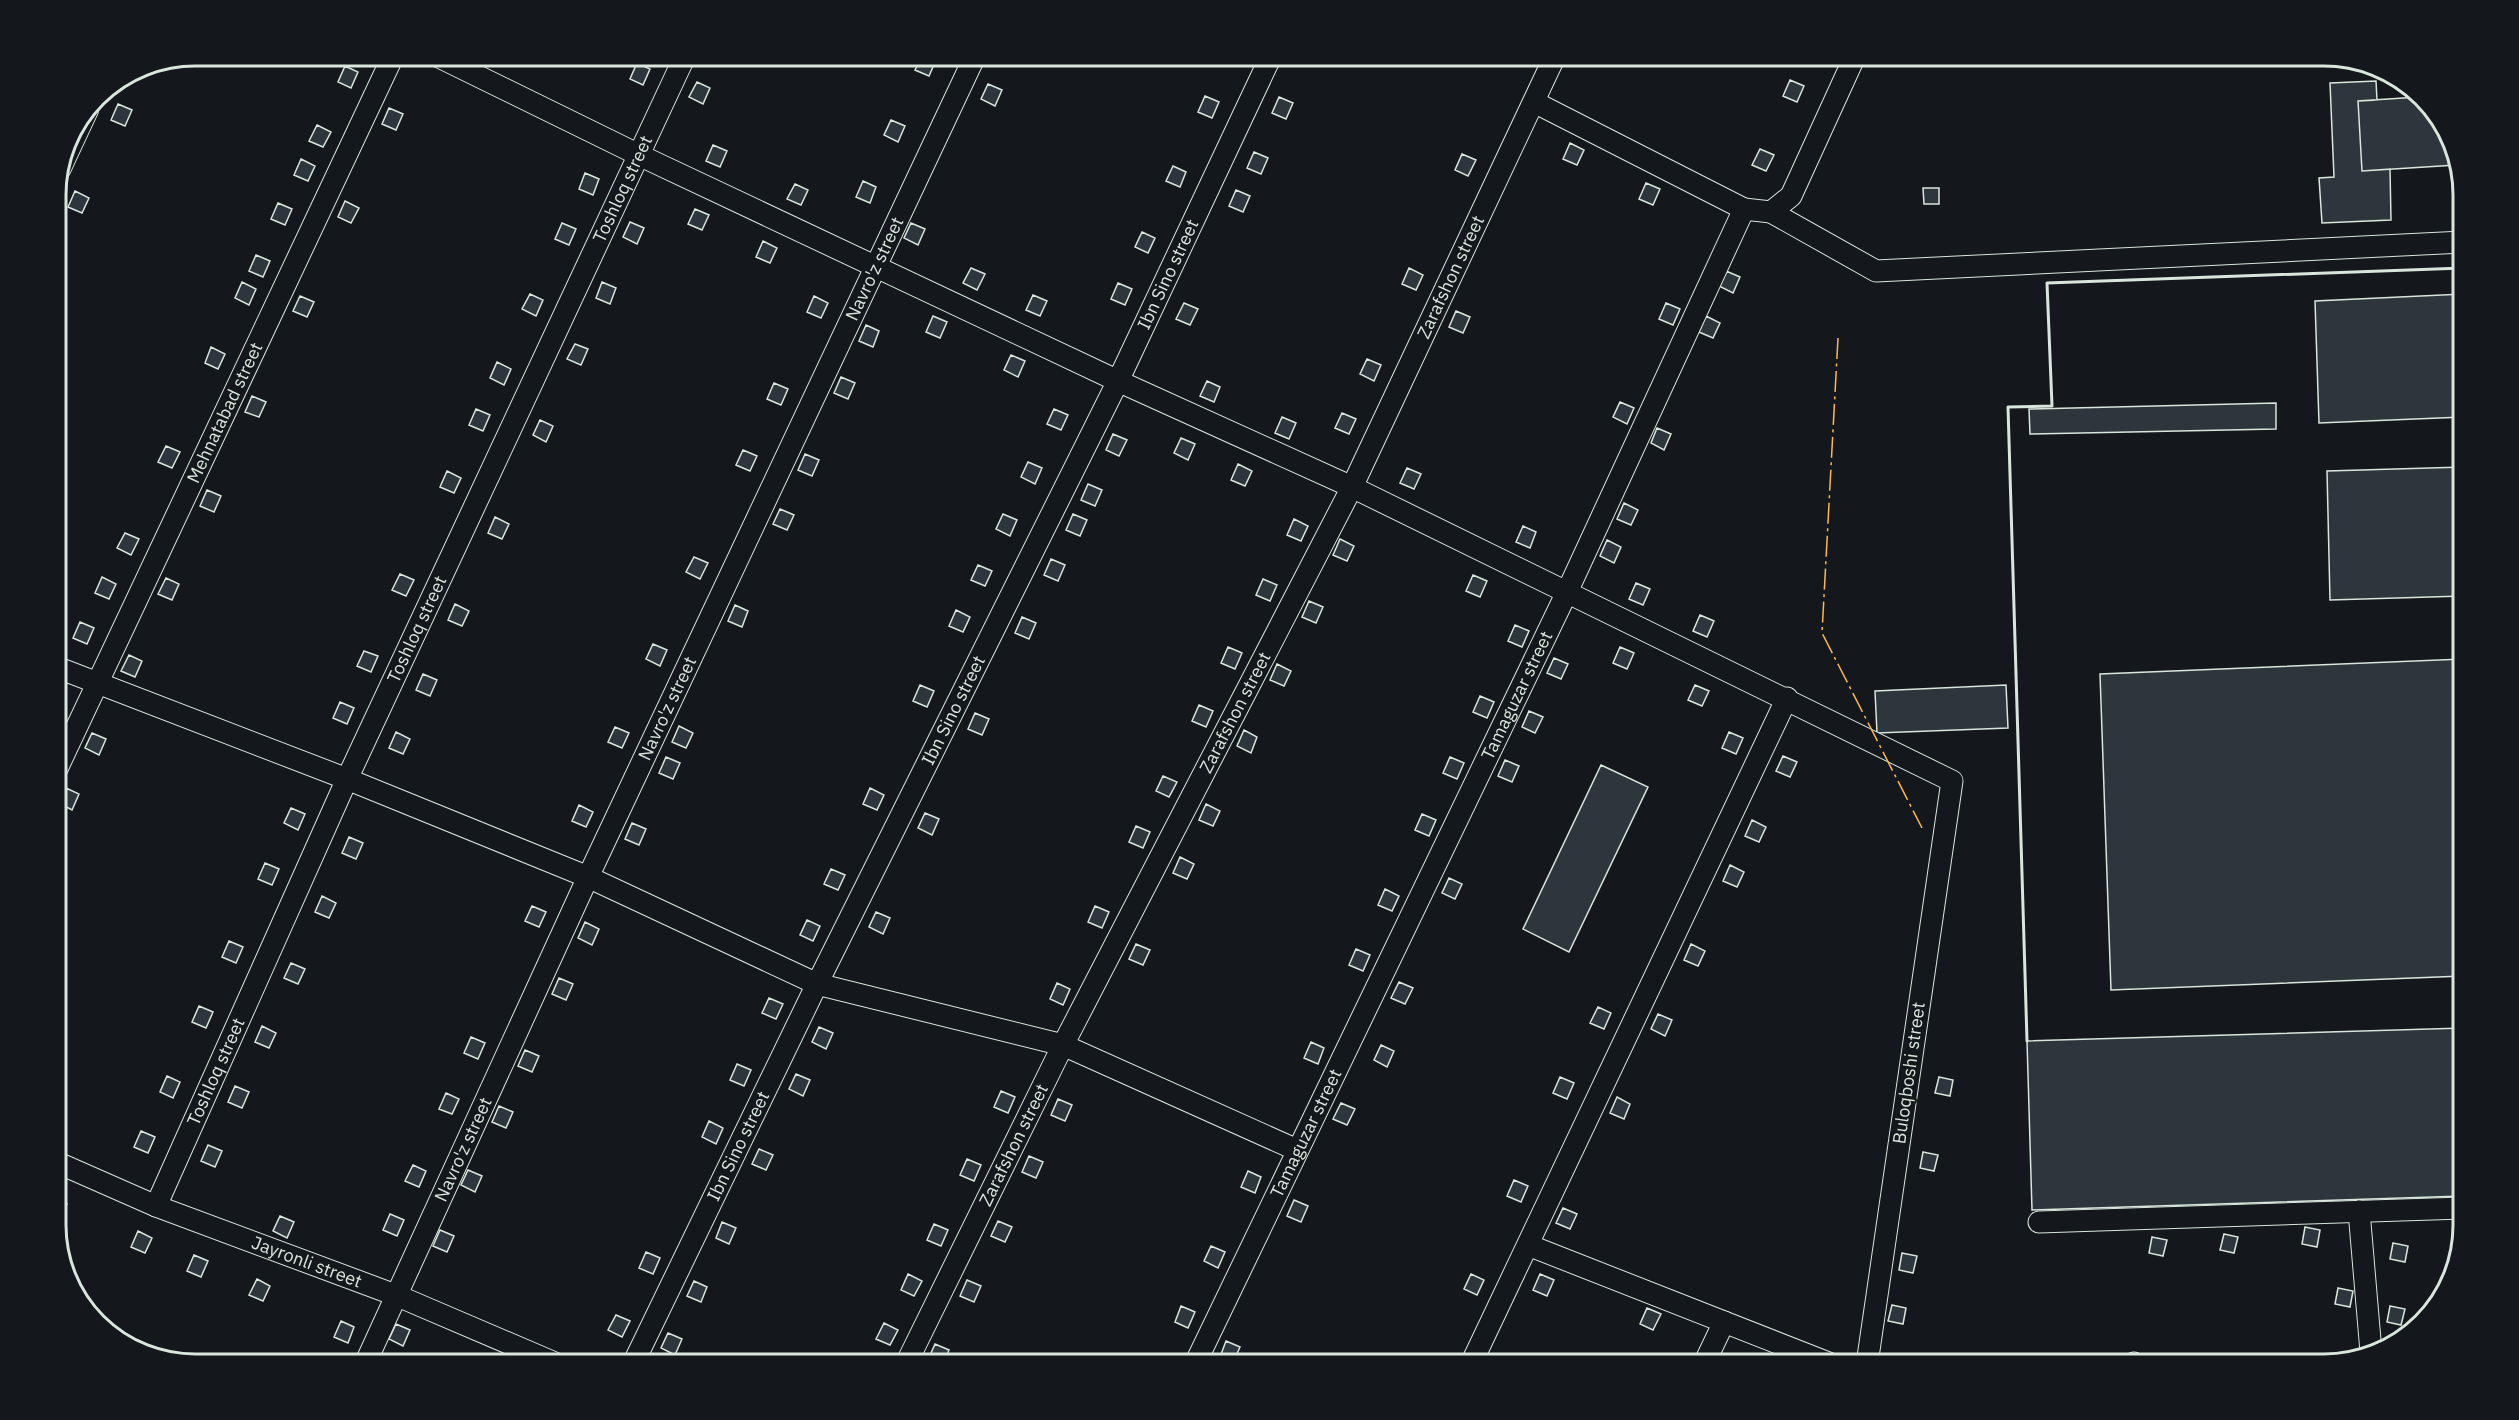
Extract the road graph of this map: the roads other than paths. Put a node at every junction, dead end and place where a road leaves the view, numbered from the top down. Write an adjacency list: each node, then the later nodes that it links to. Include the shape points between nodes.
1 (388, 66): 18 (street, Mehnatаbаd street)
2 (457, 66): 9 (street)
3 (680, 66): 9 (street, Toshloq street)
4 (970, 66): 13 (street, Navro'z street)
5 (1266, 66): 14 (street, Ibn Sino street)
6 (1550, 66): 8 (street, Zarafshon street)
7 (1850, 66): 11 (street, via 1791,196)
8 (1534, 102): 10 (street); 15 (street, Zarafshon street)
9 (639, 155): 13 (street); 21 (street, Toshloq street)
10 (1744, 209): 11 (street); 16 (street, Tamaguzar street)
11 (1771, 212): 12 (street, via 1876,271)
12 (2453, 242)
13 (877, 267): 14 (street); 22 (street, Navro'z street)
14 (1118, 381): 15 (street); 23 (street, Ibn Sino street)
15 (1352, 487): 16 (street); 24 (street, Zarafshon street)
16 (1567, 592): 19 (street); 25 (street, Tamaguzar street)
17 (66, 672): 18 (street)
18 (97, 685): 20 (street, Mehnatаbаd street); 21 (street)
19 (1787, 698): 31 (street); 43 (street, Buloqboshi street, via 1952,781)
20 (66, 750)
21 (347, 779): 22 (street); 27 (street, Toshloq street)
22 (588, 877): 23 (street); 32 (street, Navro'z street)
23 (817, 984): 24 (street); 37 (street, Ibn Sino street)
24 (1063, 1045): 25 (street); 38 (street, Zarafshon street)
25 (1297, 1150): 39 (street, Tamaguzar street)
26 (66, 1166): 27 (street, Jayronli street)
27 (156, 1206): 32 (street, Jayronli street)
28 (2453, 1208): 29 (street)
29 (2359, 1211): 30 (street); 34 (street)
30 (2039, 1222)
31 (1528, 1245): 33 (street); 40 (street)
32 (398, 1296): 35 (street, Navro'z street); 36 (street, Jayronli street)
33 (1724, 1322): 41 (street); 42 (street)
34 (2370, 1345)
35 (370, 1354)
36 (532, 1354)
37 (638, 1354)
38 (911, 1354)
39 (1200, 1354)
40 (1476, 1354)
41 (1709, 1354)
42 (1804, 1354)
43 (1869, 1354)

